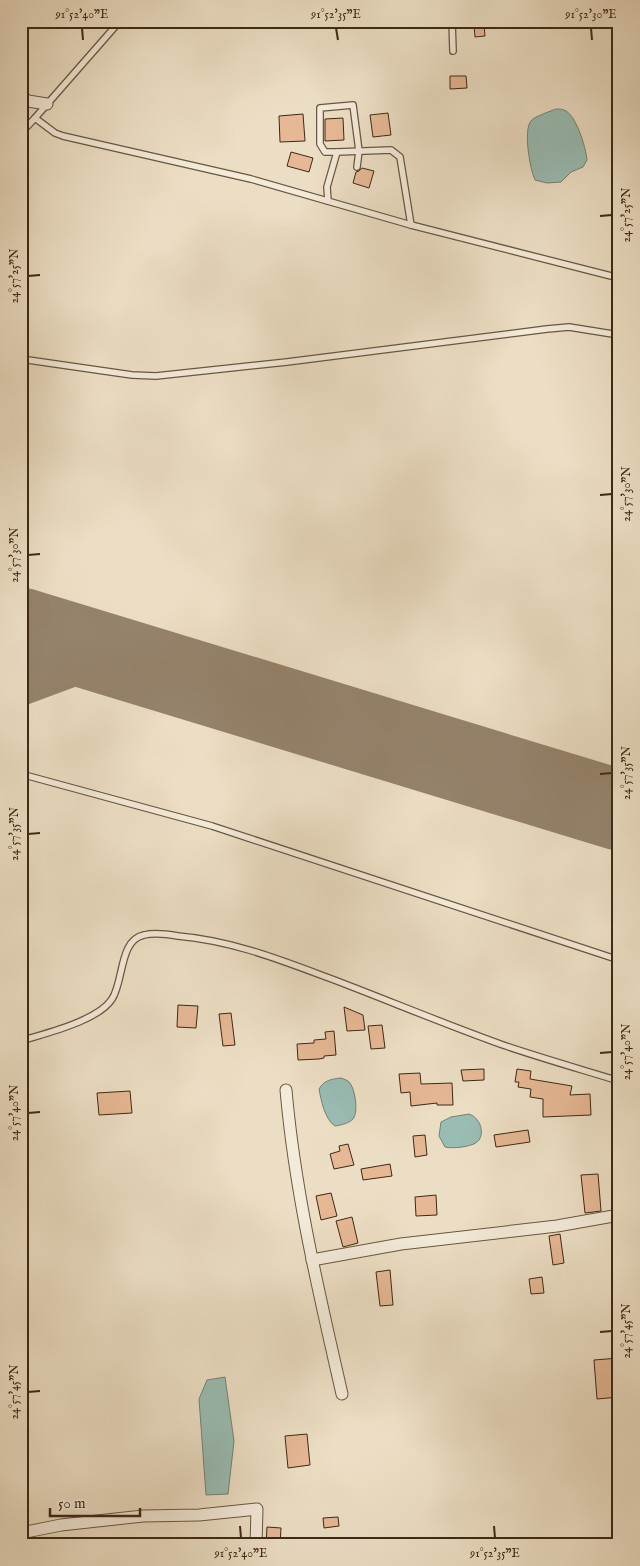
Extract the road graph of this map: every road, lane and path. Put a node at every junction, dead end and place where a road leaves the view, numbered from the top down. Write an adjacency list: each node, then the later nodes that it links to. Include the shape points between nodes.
1 (120, 21): 5 (lane)
2 (452, 21): 3 (lane)
3 (453, 51)
4 (21, 96): 5 (street, via 28,101)
5 (47, 104): 6 (lane)
6 (35, 118): 7 (lane); 11 (lane, via 64,136 252,179)
7 (21, 133)
8 (358, 151): 9 (lane); 9 (lane, via 354,105 320,108 320,144 325,152); 10 (lane); 12 (lane, via 391,150 400,157)
9 (337, 152): 11 (lane, via 327,187)
10 (357, 167)
11 (328, 201): 12 (lane)
12 (411, 225): 13 (lane)
13 (619, 278)
14 (619, 335): 15 (lane, via 570,328 548,329 156,376)
15 (21, 359)
16 (21, 774): 17 (lane, via 212,826)
17 (619, 960)
18 (21, 1041): 19 (lane, via 64,1028 103,1010 114,996 131,941 136,937 157,934 206,938 271,956 504,1045)
19 (619, 1081)
20 (286, 1090): 22 (street, via 294,1160)
21 (619, 1214): 22 (street, via 557,1226 401,1244)
22 (312, 1260): 23 (street)
23 (342, 1394)
24 (21, 1533): 25 (street, via 143,1516 199,1515 258,1508)
25 (256, 1545)

